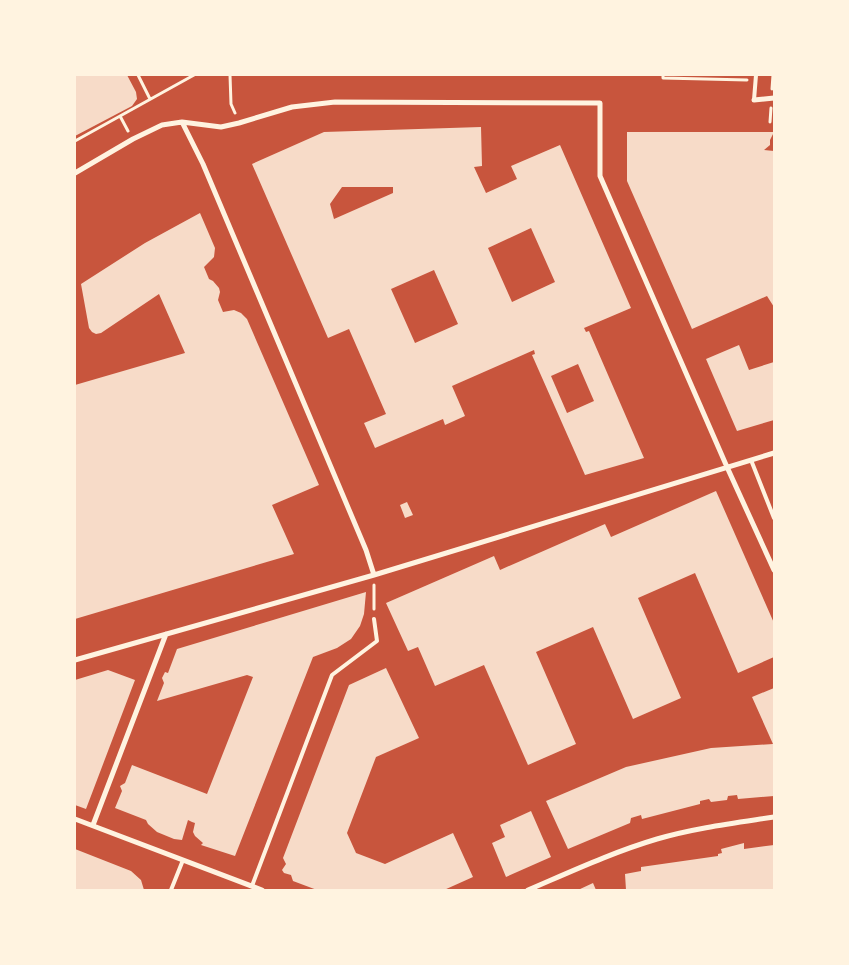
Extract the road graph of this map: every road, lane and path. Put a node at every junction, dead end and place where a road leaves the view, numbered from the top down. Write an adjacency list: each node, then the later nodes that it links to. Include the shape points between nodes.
1 (138, 75): 10 (path)
2 (194, 75): 10 (path)
3 (230, 75): 13 (path, via 231,104)
4 (663, 75): 6 (path, via 663,78)
5 (772, 75): 7 (path)
6 (756, 77): 7 (path); 11 (lane)
7 (772, 80): 8 (path)
8 (772, 86)
9 (774, 98): 11 (street)
10 (150, 100): 14 (path)
11 (754, 100)
12 (182, 122): 13 (street, via 221,127); 15 (street, via 162,125); 21 (street, via 206,171)
13 (240, 123): 18 (street, via 292,107 334,102 600,103 600,176)
14 (75, 141)
15 (75, 172)
16 (774, 453): 17 (street)
17 (751, 460): 18 (street); 19 (lane)
18 (726, 467): 20 (street); 21 (street)
19 (774, 518)
20 (774, 570)
21 (374, 575): 22 (path); 23 (street)
22 (374, 620): 29 (lane, via 377,642 332,675)
23 (166, 634): 24 (street); 27 (street)
24 (75, 660)
25 (774, 817): 32 (street, via 657,839)
26 (75, 819): 27 (street)
27 (93, 825): 28 (street)
28 (183, 860): 29 (street); 30 (lane)
29 (252, 886): 31 (street)
30 (170, 890)
31 (262, 890)
32 (528, 890)

